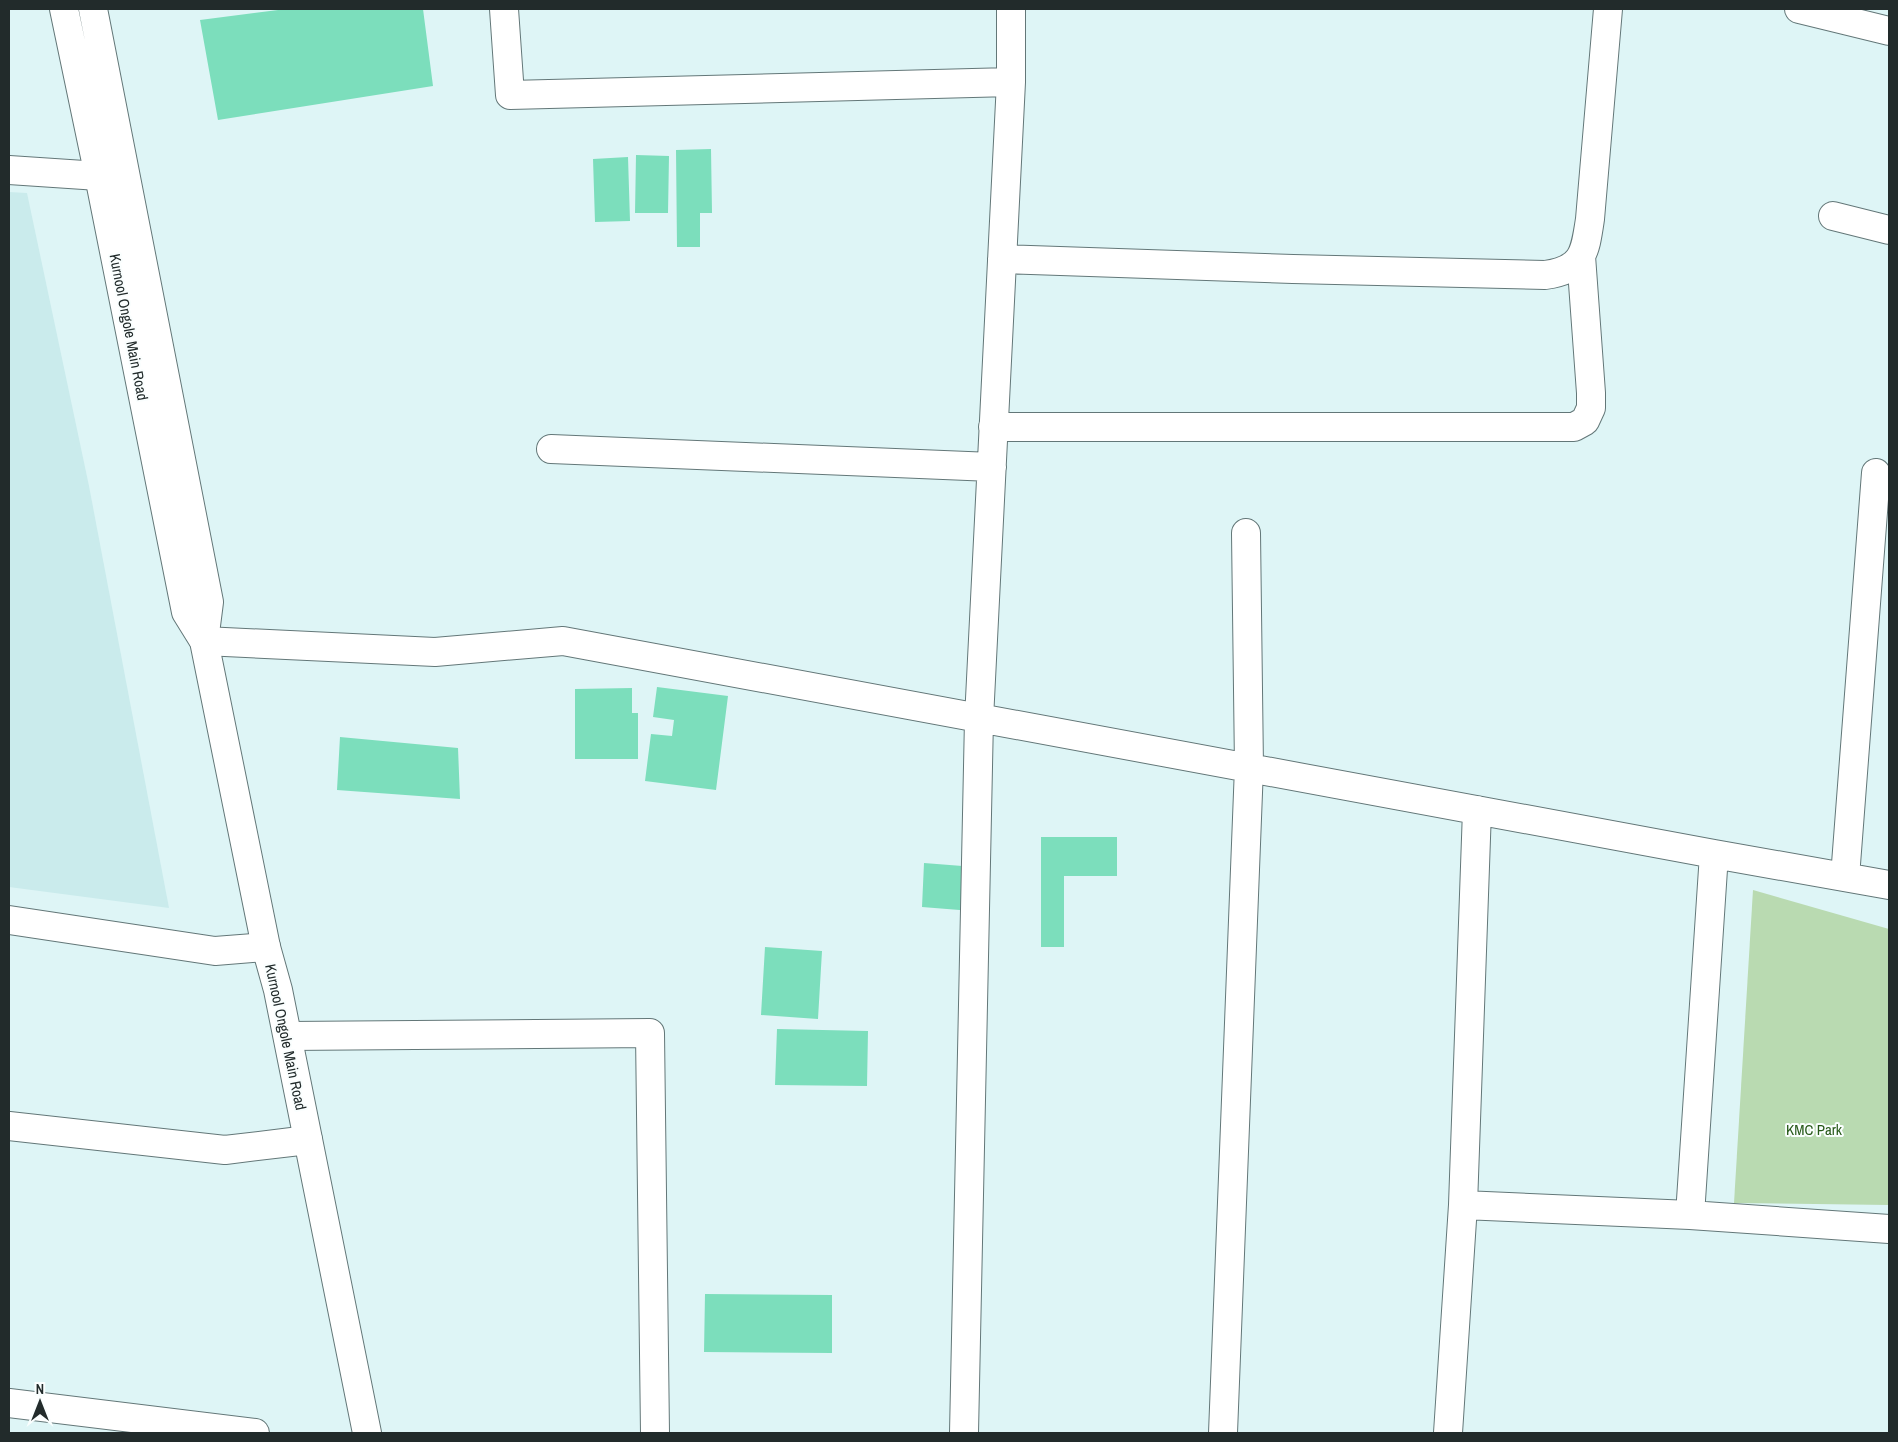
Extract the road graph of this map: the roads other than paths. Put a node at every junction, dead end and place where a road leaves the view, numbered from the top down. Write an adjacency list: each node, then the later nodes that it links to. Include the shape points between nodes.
1 (64, 9): 10 (street, Kurnool Ongole Main Road)
2 (93, 9): 20 (street, Kurnool Ongole Main Road, via 210,602)
3 (504, 9): 8 (street, via 510,95)
4 (1011, 9): 8 (street)
5 (1608, 9): 13 (street, via 1590,219 1586,248)
6 (1799, 9): 7 (street)
7 (1889, 31)
8 (1011, 82): 14 (street)
9 (9, 170): 10 (street)
10 (99, 176): 20 (street, Kurnool Ongole Main Road, via 186,612)
11 (1832, 216): 12 (street)
12 (1889, 230)
13 (1581, 256): 14 (street, via 1573,267 1545,275); 15 (street, via 1591,408 1585,421 1574,427)
14 (1002, 259): 15 (street)
15 (993, 428): 17 (street)
16 (551, 450): 17 (street)
17 (992, 467): 21 (street)
18 (1876, 472): 25 (street)
19 (1246, 533): 22 (street)
20 (204, 640): 21 (street, via 435,652 563,641); 28 (street, Kurnool Ongole Main Road)
21 (979, 719): 22 (street); 40 (street)
22 (1249, 767): 23 (street); 41 (street)
23 (1477, 810): 24 (street); 32 (street)
24 (1714, 854): 25 (street); 33 (street)
25 (1845, 877): 26 (street)
26 (1889, 885)
27 (9, 920): 28 (street, via 215,951)
28 (266, 947): 29 (street, Kurnool Ongole Main Road)
29 (288, 1036): 31 (street, Kurnool Ongole Main Road); 38 (street, via 650,1033)
30 (9, 1126): 31 (street, via 225,1150)
31 (308, 1140): 37 (street, Kurnool Ongole Main Road)
32 (1463, 1205): 33 (street); 42 (street)
33 (1690, 1215): 34 (street)
34 (1889, 1229)
35 (9, 1403): 36 (street)
36 (255, 1433)
37 (367, 1433)
38 (655, 1433): 39 (street)
39 (671, 1433)
40 (964, 1433)
41 (1223, 1433)
42 (1448, 1433)

